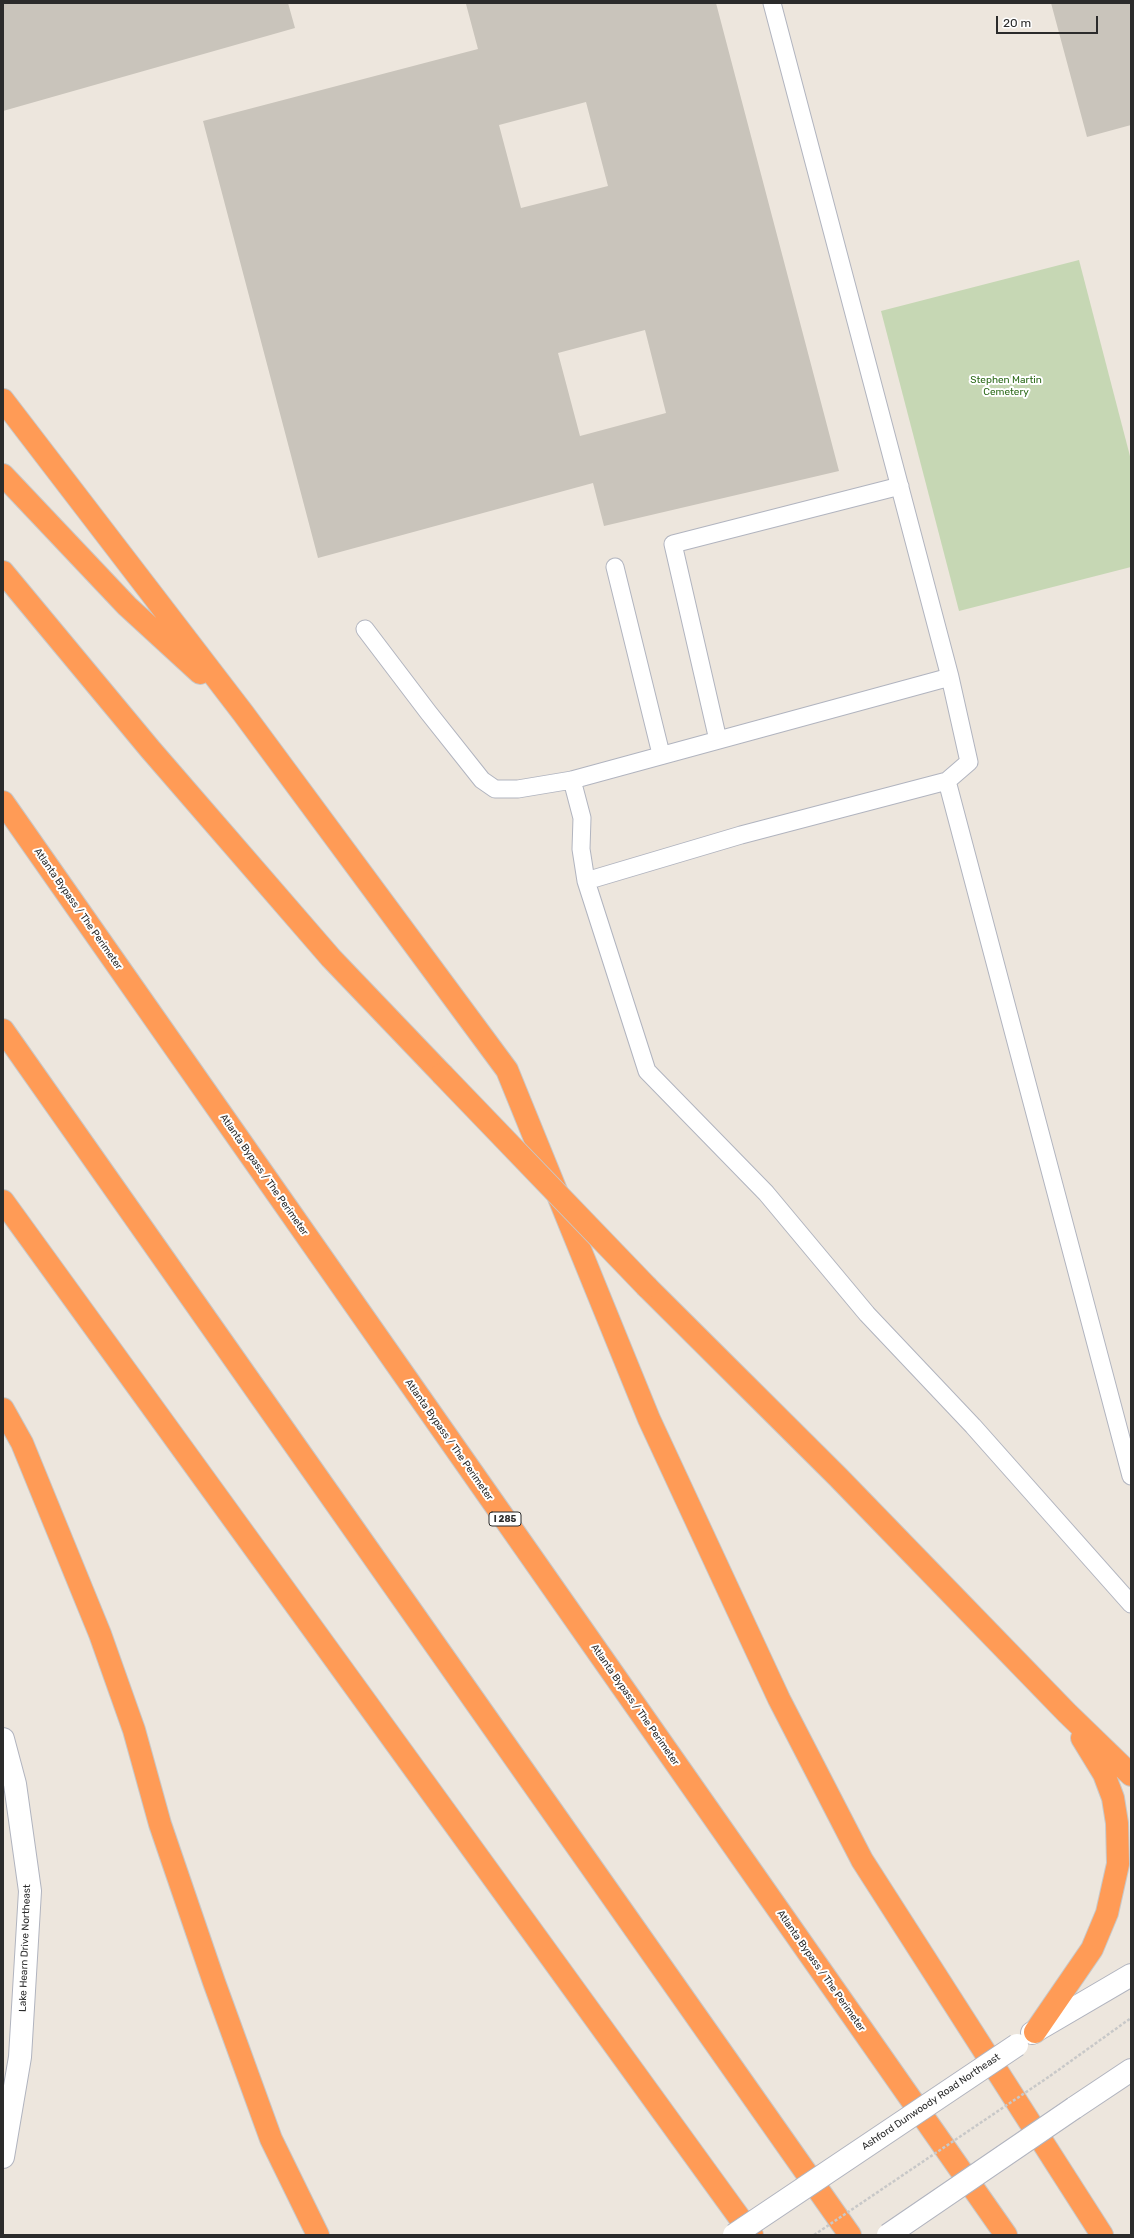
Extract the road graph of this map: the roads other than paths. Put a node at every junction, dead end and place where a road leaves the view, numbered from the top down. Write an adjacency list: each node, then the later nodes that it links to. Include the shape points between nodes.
1 (772, 3): 4 (lane)
2 (3, 400): 9 (highway)
3 (3, 475): 9 (highway, via 127,606)
4 (900, 486): 8 (lane); 10 (lane, via 673,544)
5 (615, 567): 11 (lane)
6 (3, 572): 21 (highway, bridge, via 150,750 326,952 647,1287 838,1477)
7 (365, 629): 12 (lane, via 482,780 496,789 518,789)
8 (950, 677): 10 (lane); 13 (lane, via 968,762)
9 (243, 713): 34 (highway, via 507,1070 649,1419 779,1699 862,1860)
10 (718, 740): 11 (lane)
11 (661, 754): 12 (lane)
12 (572, 780): 15 (lane, via 582,818)
13 (947, 781): 15 (lane, via 748,833); 19 (lane)
14 (3, 802): 33 (highway, Atlanta Bypass / The Perimeter / I 285)
15 (586, 881): 20 (lane, via 647,1071 766,1193 867,1314 973,1426)
16 (3, 1030): 31 (highway)
17 (3, 1201): 30 (highway)
18 (3, 1409): 28 (highway, via 22,1443 100,1634 134,1730 160,1824 219,1996 271,2139)
19 (1131, 1476)
20 (1131, 1604)
21 (1067, 1713): 23 (highway); 25 (highway, via 1104,1774 1113,1798 1117,1823 1118,1864 1107,1913 1092,1949)
22 (3, 1739): 27 (main road, Lake Hearn Drive Northeast, via 15,1784 30,1890 20,2057)
23 (1131, 1775)
24 (1131, 1975): 25 (main road, Ashford Dunwoody Road Northeast)
25 (1035, 2032): 29 (main road, Ashford Dunwoody Road Northeast, bridge)
26 (1131, 2070): 32 (main road, bridge)
27 (3, 2157)
28 (318, 2234)
29 (734, 2235)
30 (752, 2235)
31 (850, 2235)
32 (888, 2235)
33 (1006, 2235)
34 (1102, 2235)

